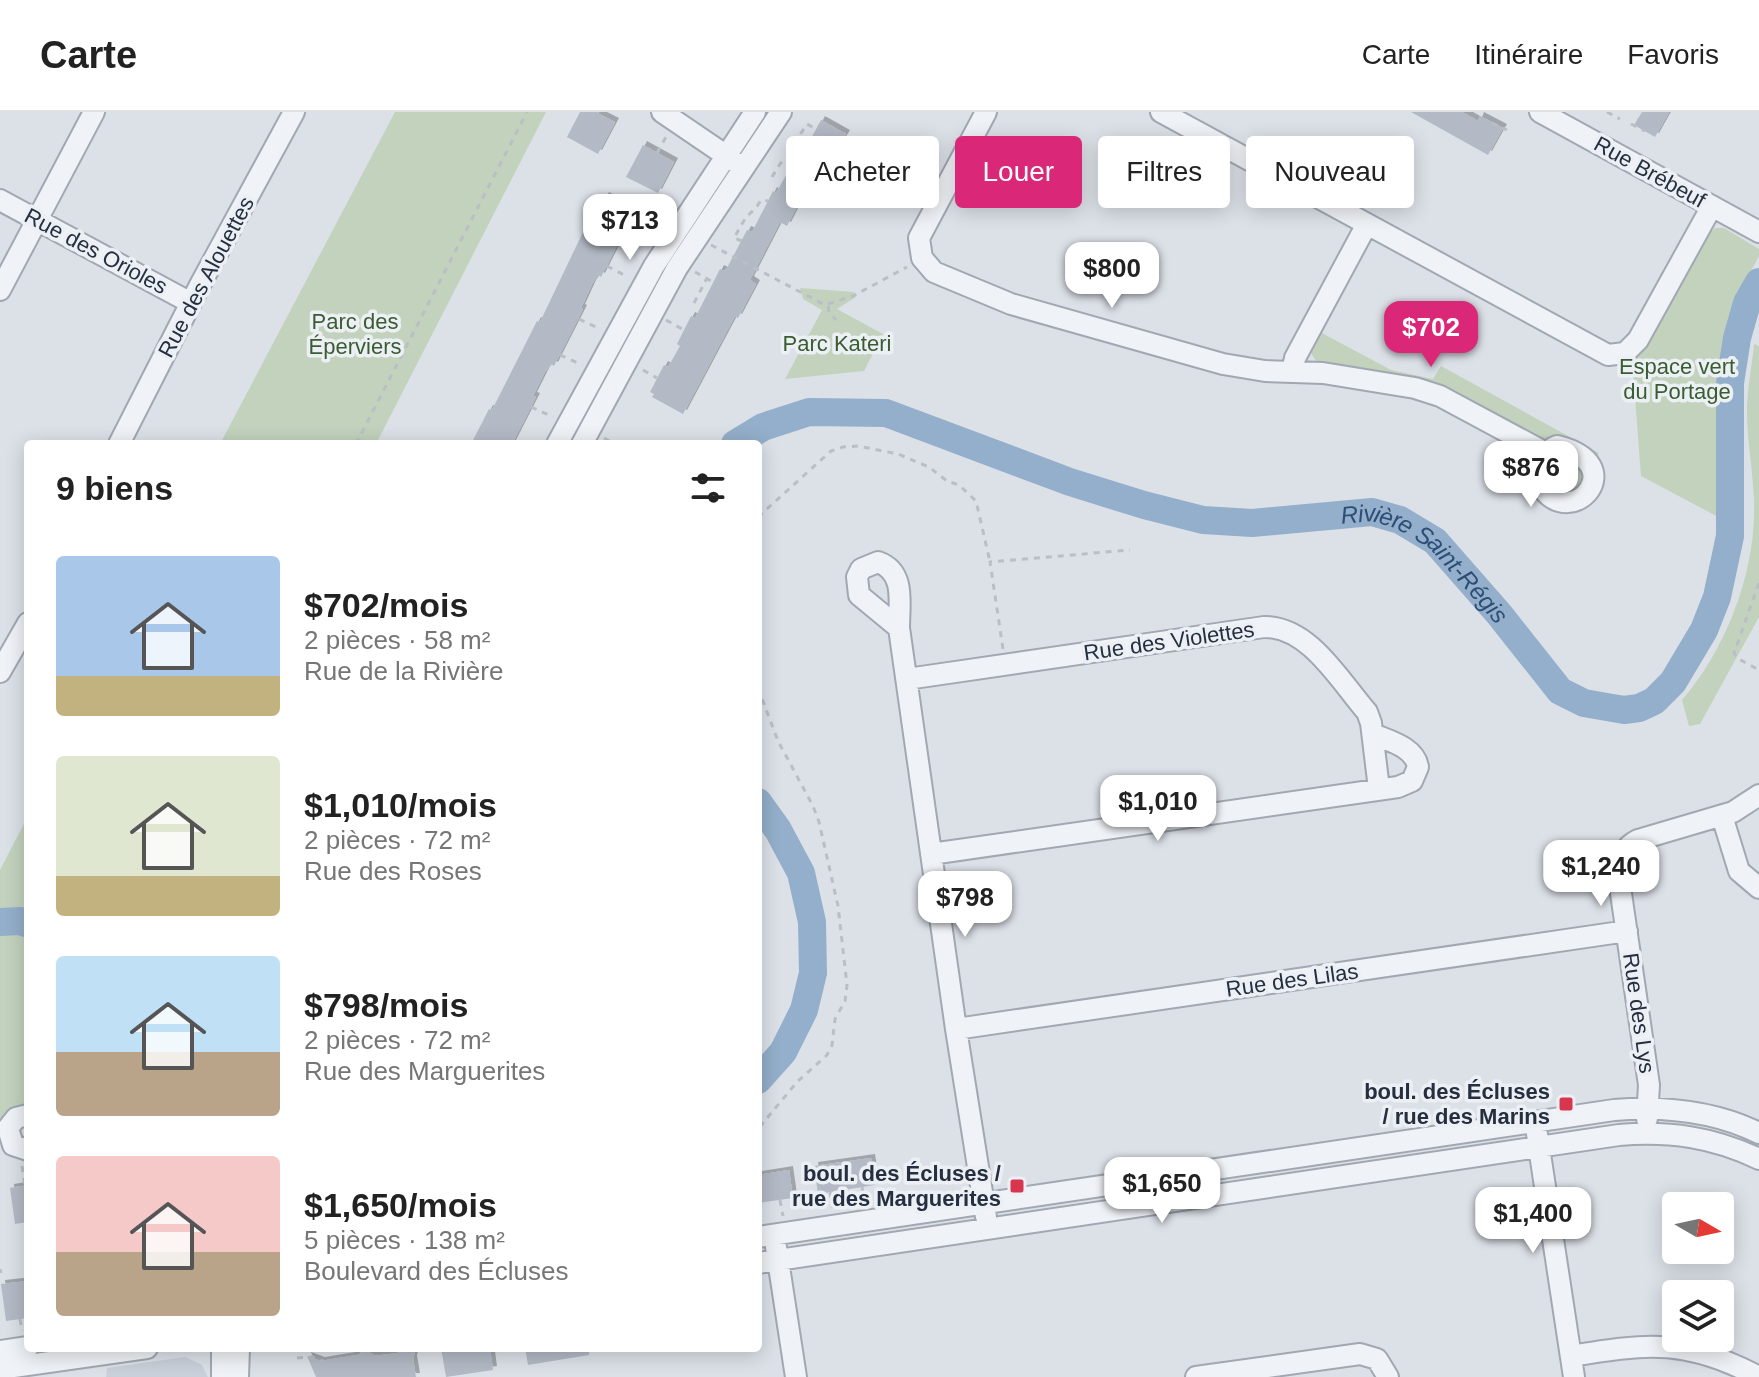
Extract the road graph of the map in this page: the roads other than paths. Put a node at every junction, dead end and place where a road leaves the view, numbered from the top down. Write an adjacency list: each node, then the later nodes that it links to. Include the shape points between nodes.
1 (94, 112): 13 (street)
2 (294, 112): 17 (street, Rue des Alouettes)
3 (755, 112): 9 (street)
4 (781, 112): 10 (street)
5 (986, 112): 18 (street, via 922,230 918,261 943,277 1011,304 1223,364)
6 (1161, 112): 14 (street)
7 (1540, 112): 12 (street, Rue Brébeuf)
8 (666, 121): 9 (street)
9 (726, 155): 10 (street); 20 (street, via 654,266)
10 (744, 168): 21 (street, via 677,268)
11 (0, 200): 13 (street, Rue des Orioles)
12 (1712, 206): 14 (street, via 1638,340 1617,356 1598,351); 15 (street, Rue Brébeuf)
13 (36, 220): 16 (street); 17 (street, Rue des Orioles)
14 (1367, 224): 18 (street)
15 (1759, 232)
16 (0, 290)
17 (191, 303): 19 (street, Rue des Alouettes)
18 (1292, 372): 22 (street, via 1426,391)
19 (121, 440)
20 (559, 440)
21 (591, 440)
22 (1546, 453)
23 (899, 628): 26 (street)
24 (24, 630): 25 (street)
25 (0, 672)
26 (907, 679): 27 (street, Rue des Violettes, via 1282,628 1308,643 1367,712); 31 (street)
27 (1373, 734): 28 (street, Rue des Violettes); 28 (street, via 1404,748 1418,767 1412,781)
28 (1379, 789): 31 (street)
29 (1759, 795): 30 (street, Rue des Lys)
30 (1722, 816): 32 (street, via 1739,871); 33 (street, Rue des Lys, via 1638,840 1624,850 1618,873)
31 (931, 854): 34 (street)
32 (1759, 888)
33 (1627, 931): 34 (street, Rue des Lilas); 35 (street, Rue des Lys)
34 (956, 1029): 45 (street)
35 (1648, 1109): 37 (street); 38 (street, Rue des Lys); 39 (street, via 1714,1116)
36 (24, 1116): 41 (street, via 8,1128 13,1145)
37 (1535, 1122): 40 (street); 42 (street)
38 (1647, 1133): 40 (street); 43 (street, via 1714,1141)
39 (1759, 1133)
40 (1539, 1147): 44 (street); 54 (street)
41 (24, 1149)
42 (1292, 1159): 44 (street); 45 (street)
43 (1759, 1159)
44 (1295, 1183): 46 (street)
45 (984, 1204): 46 (street); 47 (street)
46 (988, 1229): 48 (street)
47 (772, 1231): 48 (street)
48 (768, 1261): 58 (street)
49 (24, 1342): 50 (street)
50 (0, 1351)
51 (119, 1352): 55 (street)
52 (222, 1352): 56 (street)
53 (239, 1352): 57 (street)
54 (1571, 1356): 61 (street); 62 (street, via 1635,1346 1677,1347 1716,1356)
55 (0, 1369)
56 (222, 1377)
57 (238, 1377)
58 (796, 1377)
59 (1196, 1377): 60 (street, via 1353,1354 1377,1359)
60 (1388, 1377)
61 (1574, 1377)
62 (1759, 1377)

